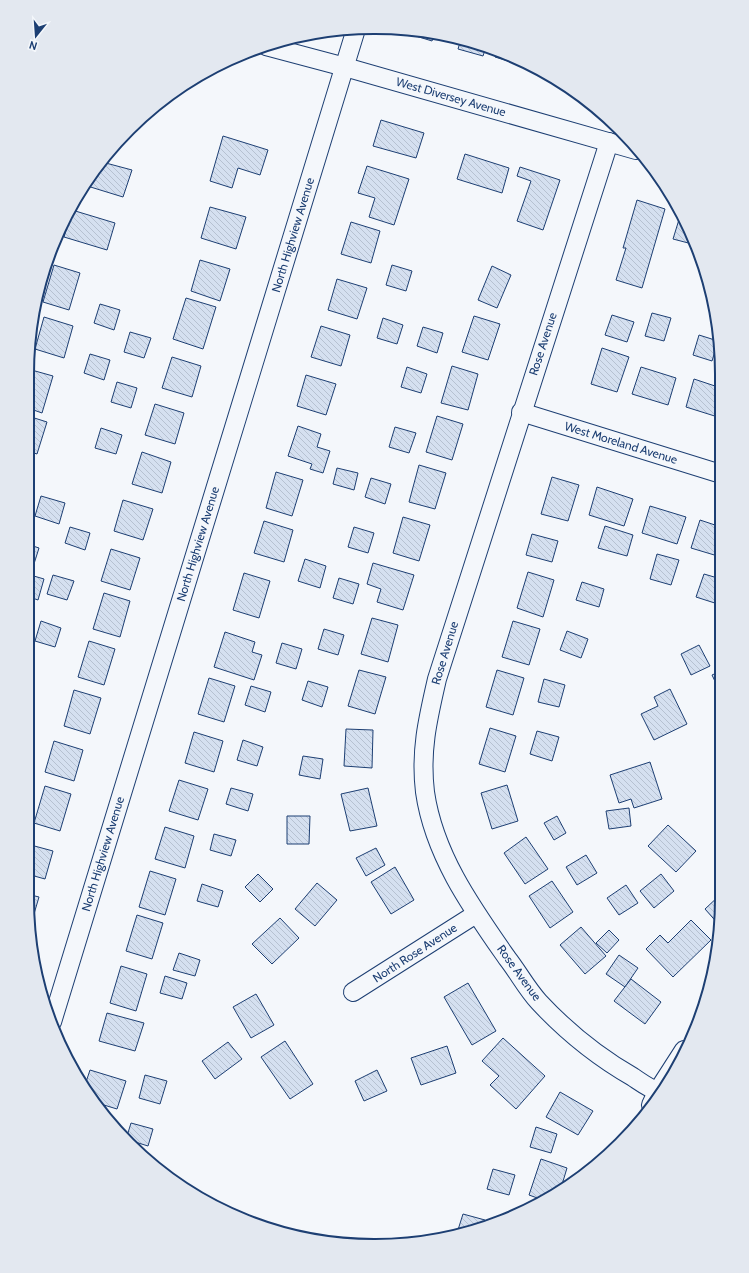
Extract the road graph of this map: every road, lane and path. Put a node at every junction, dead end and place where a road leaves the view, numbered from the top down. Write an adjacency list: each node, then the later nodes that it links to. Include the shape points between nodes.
1 (354, 35): 3 (street, North Highview Avenue)
2 (276, 49): 3 (street, West Diversey Avenue)
3 (345, 67): 4 (street, West Diversey Avenue); 10 (street, North Highview Avenue)
4 (609, 142): 5 (street, West Diversey Avenue); 6 (street, Rose Avenue)
5 (629, 148)
6 (521, 412): 7 (street, West Moreland Avenue); 8 (street, Rose Avenue, via 437,679 426,727 423,761 425,792 433,827 452,873)
7 (715, 472)
8 (476, 914): 9 (street, North Rose Avenue); 11 (street, Rose Avenue, via 538,1001 563,1026)
9 (353, 992)
10 (54, 1014)
11 (653, 1095)

